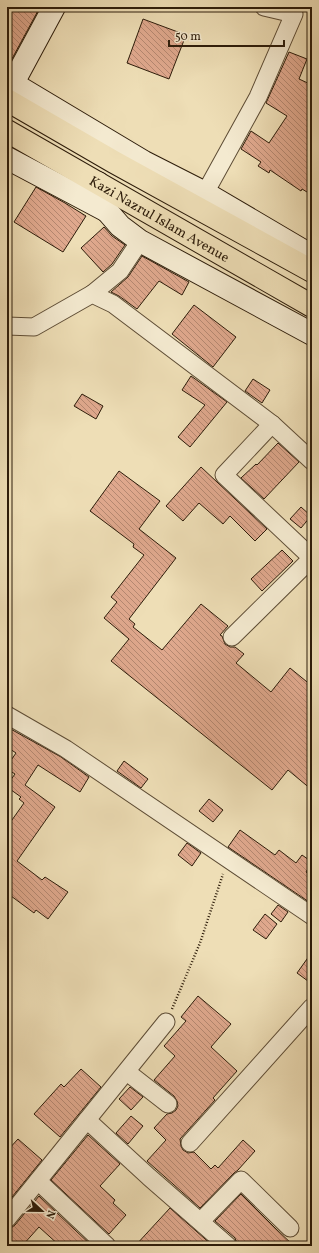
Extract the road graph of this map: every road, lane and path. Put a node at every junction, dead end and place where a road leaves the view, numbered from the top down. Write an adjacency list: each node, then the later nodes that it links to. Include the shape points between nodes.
1 (54, 7): 4 (street)
2 (264, 7): 3 (street)
3 (297, 11): 8 (street, via 258,97)
4 (9, 88): 8 (street); 12 (main road, Kazi Nazrul Islam Avenue, via 114,162)
5 (7, 131): 7 (main road, Kazi Nazrul Islam Avenue)
6 (7, 158): 9 (street)
7 (98, 183): 9 (street); 14 (main road, Kazi Nazrul Islam Avenue)
8 (205, 193): 11 (street)
9 (107, 211): 10 (street, via 120,226)
10 (140, 241): 13 (street, via 120,271); 16 (street)
11 (312, 256)
12 (312, 271)
13 (92, 294): 15 (street, via 34,327); 17 (street, via 113,304)
14 (312, 306)
15 (7, 326)
16 (312, 334)
17 (272, 424): 18 (street); 19 (street, via 224,475)
18 (312, 462)
19 (312, 558): 20 (street)
20 (232, 637)
21 (7, 715): 22 (street, via 66,749)
22 (228, 860): 23 (street); 25 (path, via 200,943)
23 (312, 916)
24 (312, 1007): 29 (street)
25 (166, 1022): 26 (street)
26 (127, 1072): 27 (street); 28 (street)
27 (168, 1104)
28 (87, 1120): 30 (street); 32 (street)
29 (190, 1143)
30 (38, 1181): 31 (street); 34 (street)
31 (7, 1218)
32 (201, 1221): 33 (street, via 241,1180); 35 (street)
33 (290, 1228)
34 (108, 1246)
35 (228, 1246)

